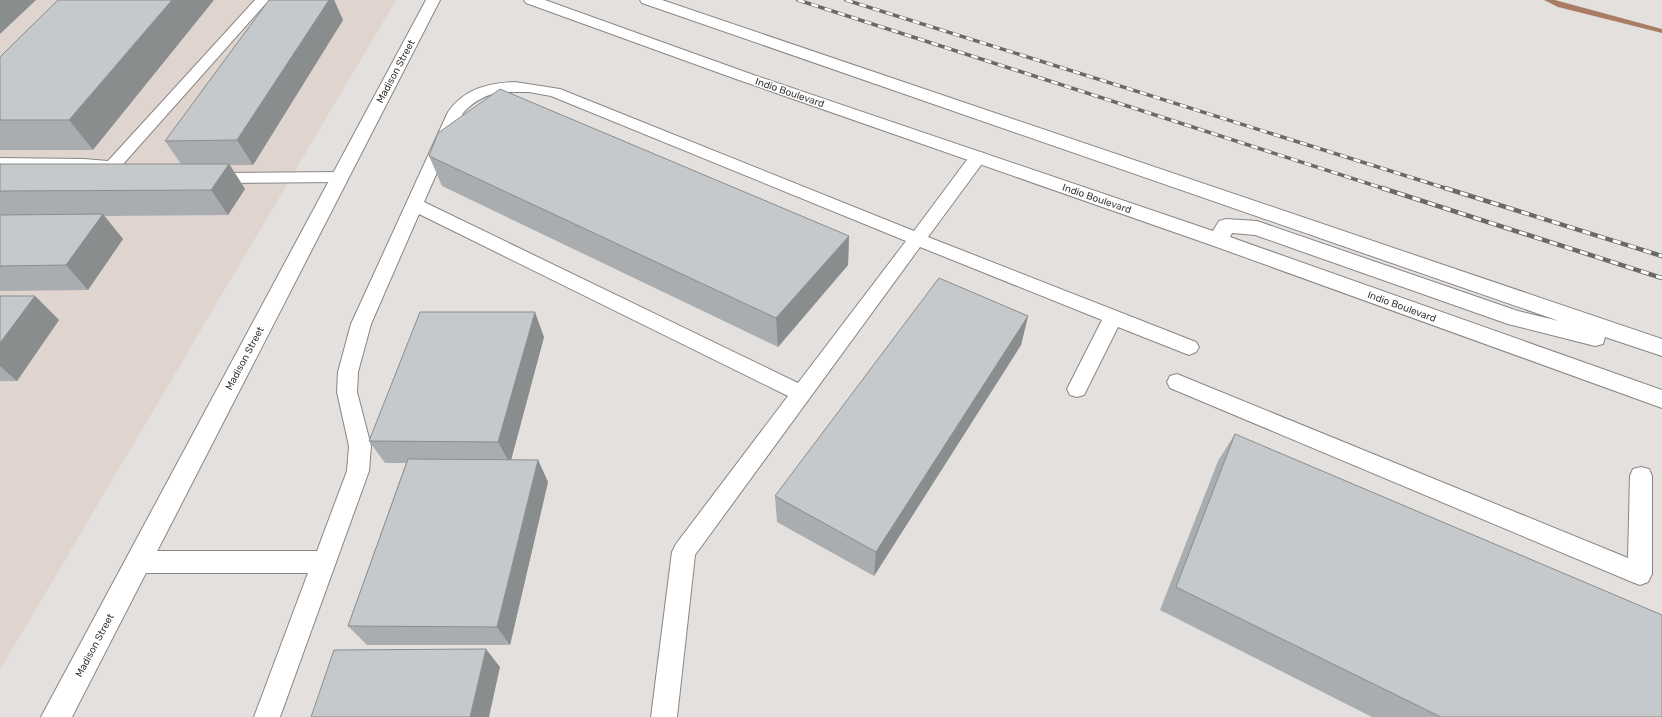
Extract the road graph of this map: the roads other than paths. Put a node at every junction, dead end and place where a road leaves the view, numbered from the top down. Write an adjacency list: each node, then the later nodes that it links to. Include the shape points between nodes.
1 (262, 0): 7 (lane)
2 (433, 0): 9 (main road, Madison Street)
3 (531, 0): 5 (main road, Indio Boulevard)
4 (647, 0): 16 (main road)
5 (978, 157): 12 (lane); 13 (main road, Indio Boulevard)
6 (0, 163): 7 (lane)
7 (113, 166): 8 (lane)
8 (132, 171)
9 (339, 177): 10 (lane); 23 (main road, Madison Street)
10 (200, 178)
11 (415, 205): 12 (lane, via 462,103 488,89 521,86 555,92); 20 (lane); 24 (lane, via 362,324 348,372 347,392 360,446 358,471)
12 (917, 240): 14 (lane); 20 (lane)
13 (1218, 240): 17 (main road, via 1226,226 1257,228 1515,318); 21 (main road, Indio Boulevard)
14 (1113, 317): 15 (lane); 19 (lane)
15 (1188, 347)
16 (1662, 348)
17 (1662, 355)
18 (1176, 382): 22 (lane, via 1640,574)
19 (1076, 389)
20 (802, 394): 27 (lane, via 684,552)
21 (1662, 398)
22 (1641, 476)
23 (138, 562): 24 (lane); 25 (main road, Madison Street)
24 (324, 562): 26 (lane)
25 (56, 717)
26 (266, 717)
27 (664, 717)

